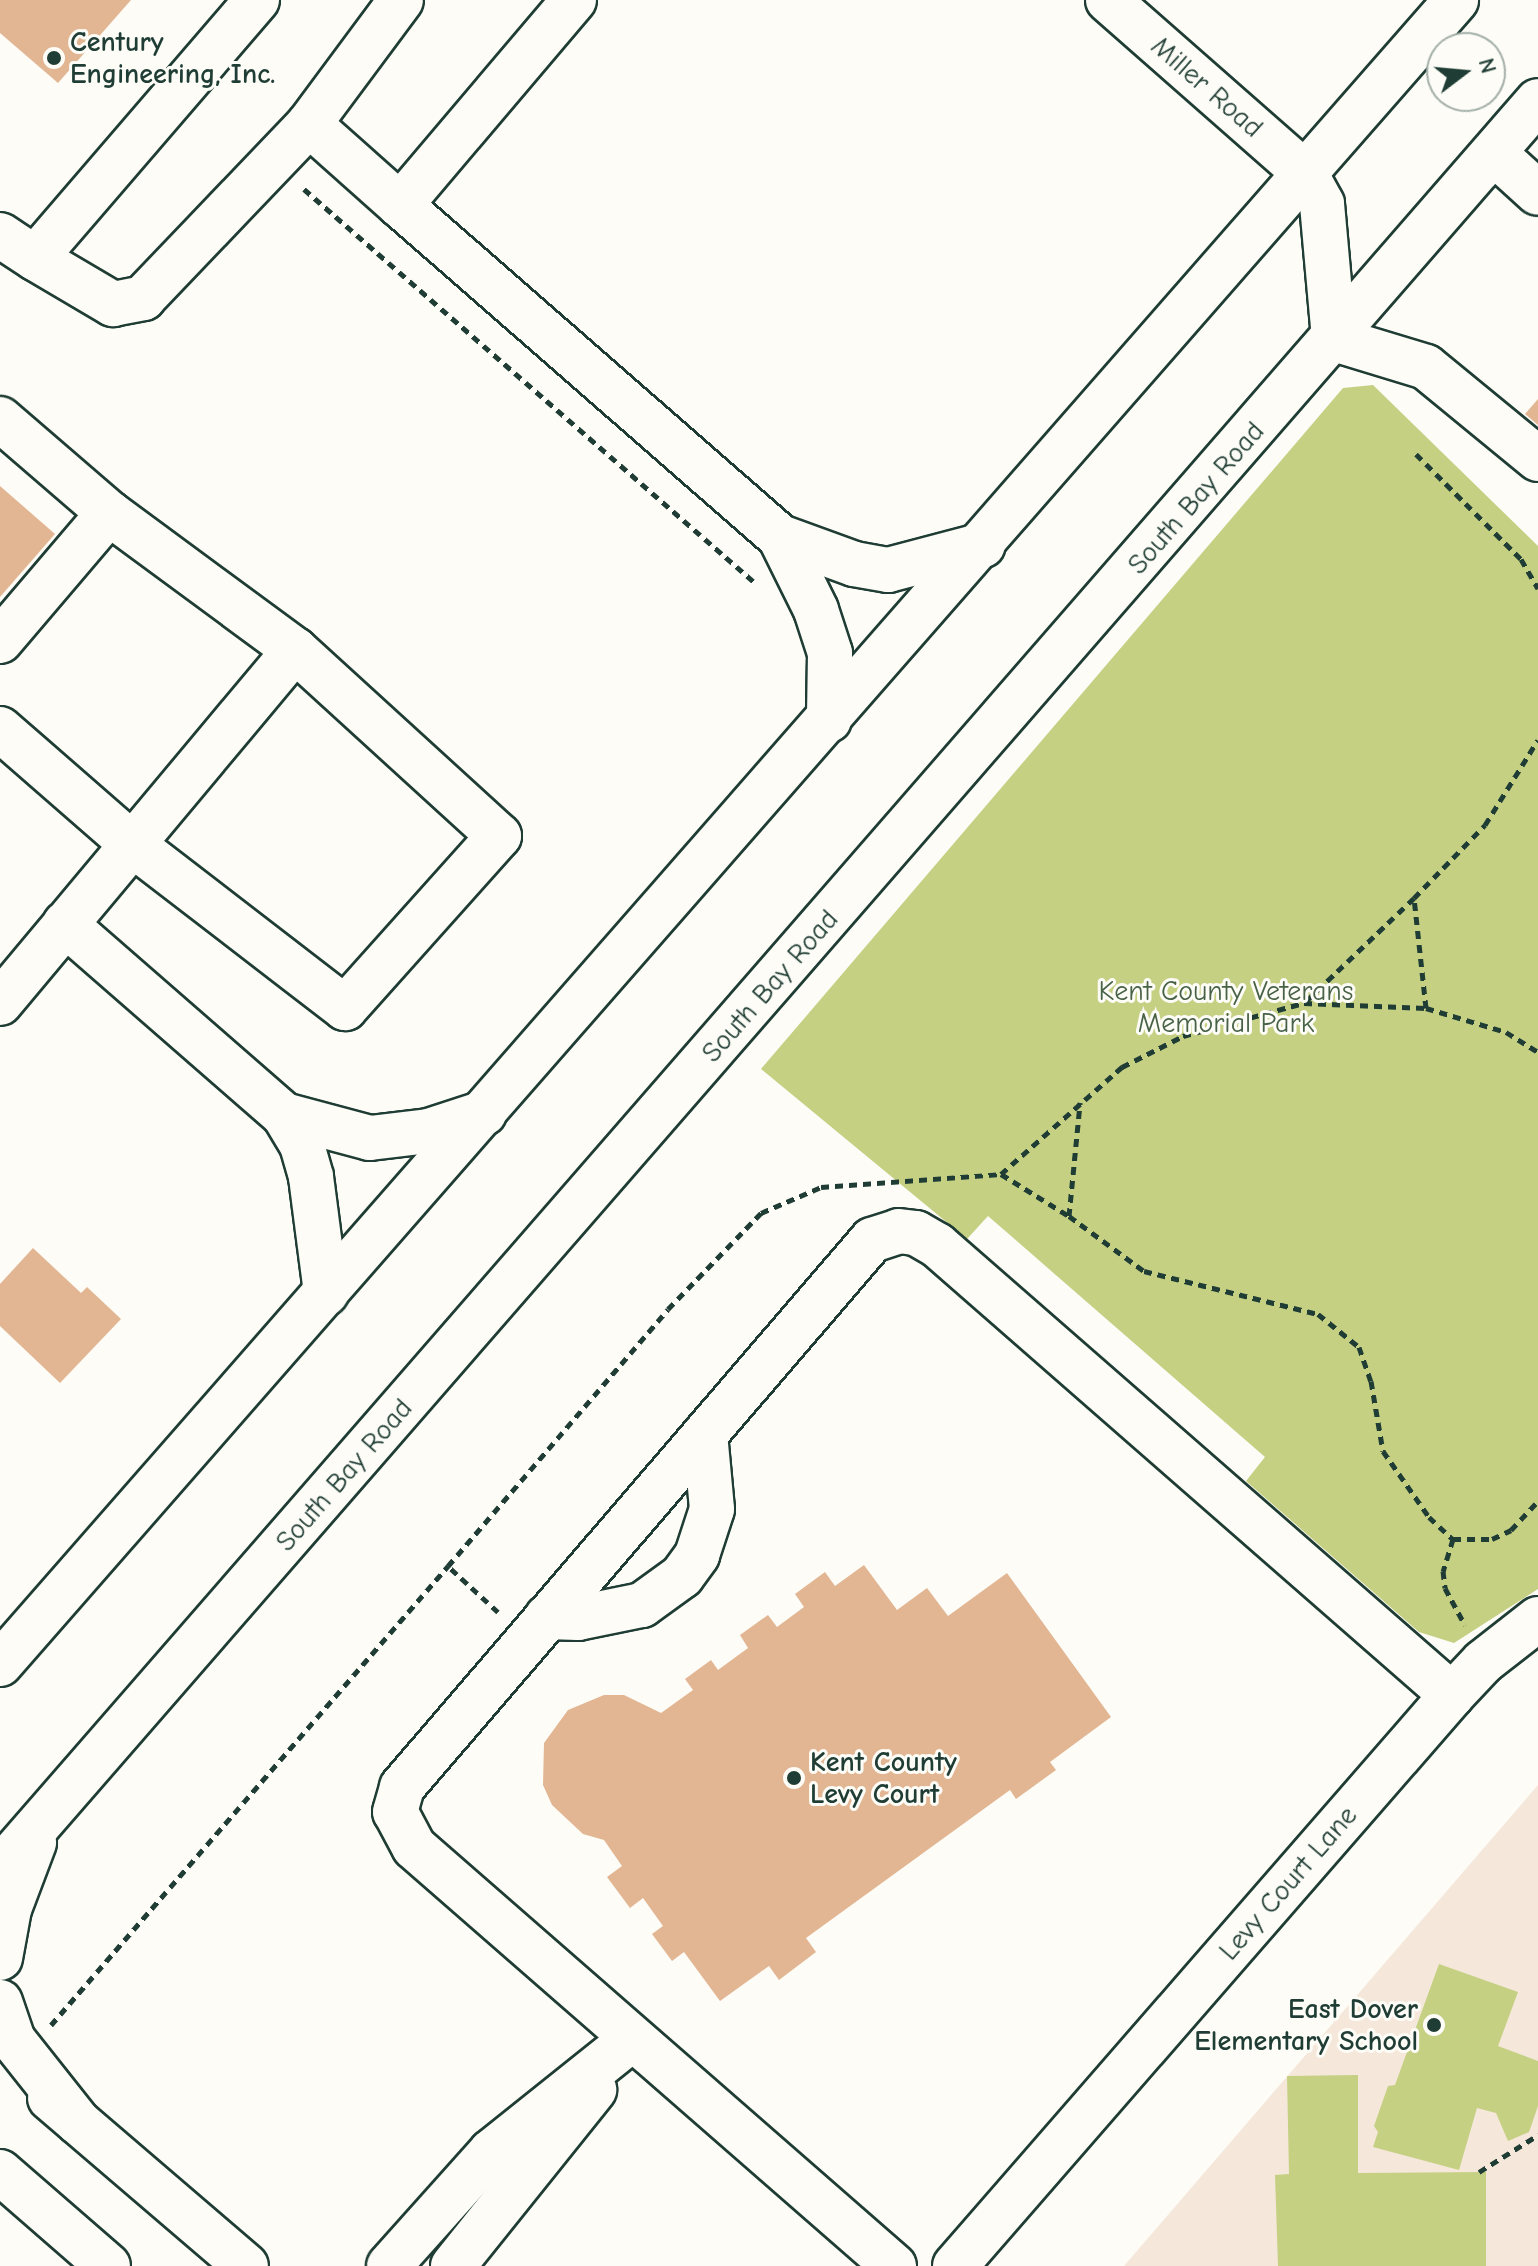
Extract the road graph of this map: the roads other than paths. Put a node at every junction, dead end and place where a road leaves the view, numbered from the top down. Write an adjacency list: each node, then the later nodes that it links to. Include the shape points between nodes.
1 (257, 0): 12 (main road)
2 (401, 0): 7 (main road)
3 (574, 0): 11 (main road)
4 (1108, 0): 9 (main road, Miller Road)
5 (1456, 0): 9 (main road)
6 (1538, 101): 8 (main road, South Bay Road)
7 (309, 124): 11 (main road); 12 (main road, via 143,298 113,304)
8 (1494, 153): 10 (main road); 13 (main road, South Bay Road)
9 (1305, 173): 13 (main road, via 1322,204); 18 (main road)
10 (1538, 193)
11 (400, 205): 17 (main road)
12 (18, 246)
13 (1334, 339): 15 (main road, via 1426,367); 34 (main road, South Bay Road)
14 (0, 419): 16 (main road)
15 (1538, 459)
16 (109, 513): 19 (main road); 20 (main road)
17 (780, 537): 18 (main road, via 854,564 888,570); 21 (main road, via 816,610 830,653)
18 (983, 545): 21 (main road)
19 (0, 641)
20 (295, 650): 23 (main road); 23 (main road, via 499,836 345,1008)
21 (829, 720): 26 (main road)
22 (0, 729): 23 (main road)
23 (132, 844): 24 (main road)
24 (65, 924): 25 (main road); 27 (main road)
25 (0, 1003)
26 (484, 1113): 27 (main road, via 429,1131 370,1138); 28 (main road)
27 (284, 1115): 28 (main road, via 302,1145 311,1177)
28 (326, 1293): 32 (main road)
29 (705, 1434): 30 (main road); 30 (main road, via 712,1509 697,1555 682,1576 642,1605 578,1618); 33 (main road, via 872,1240 885,1233 916,1233 937,1245)
30 (547, 1617): 38 (main road, via 402,1787 395,1812 414,1847)
31 (1538, 1619): 33 (main road, Levy Court Lane, via 1483,1662)
32 (0, 1664)
33 (1452, 1695): 47 (main road, Levy Court Lane)
34 (50, 1812): 35 (main road, South Bay Road); 36 (main road, via 23,1866)
35 (0, 1869)
36 (0, 1958)
37 (0, 2002): 40 (main road, via 13,2040)
38 (632, 2039): 44 (main road, via 491,2152); 45 (main road, via 537,2167); 46 (main road)
39 (0, 2055): 40 (main road)
40 (78, 2122): 43 (main road)
41 (0, 2172): 42 (main road)
42 (108, 2266)
43 (246, 2266)
44 (389, 2266)
45 (453, 2266)
46 (894, 2266)
47 (955, 2266)

